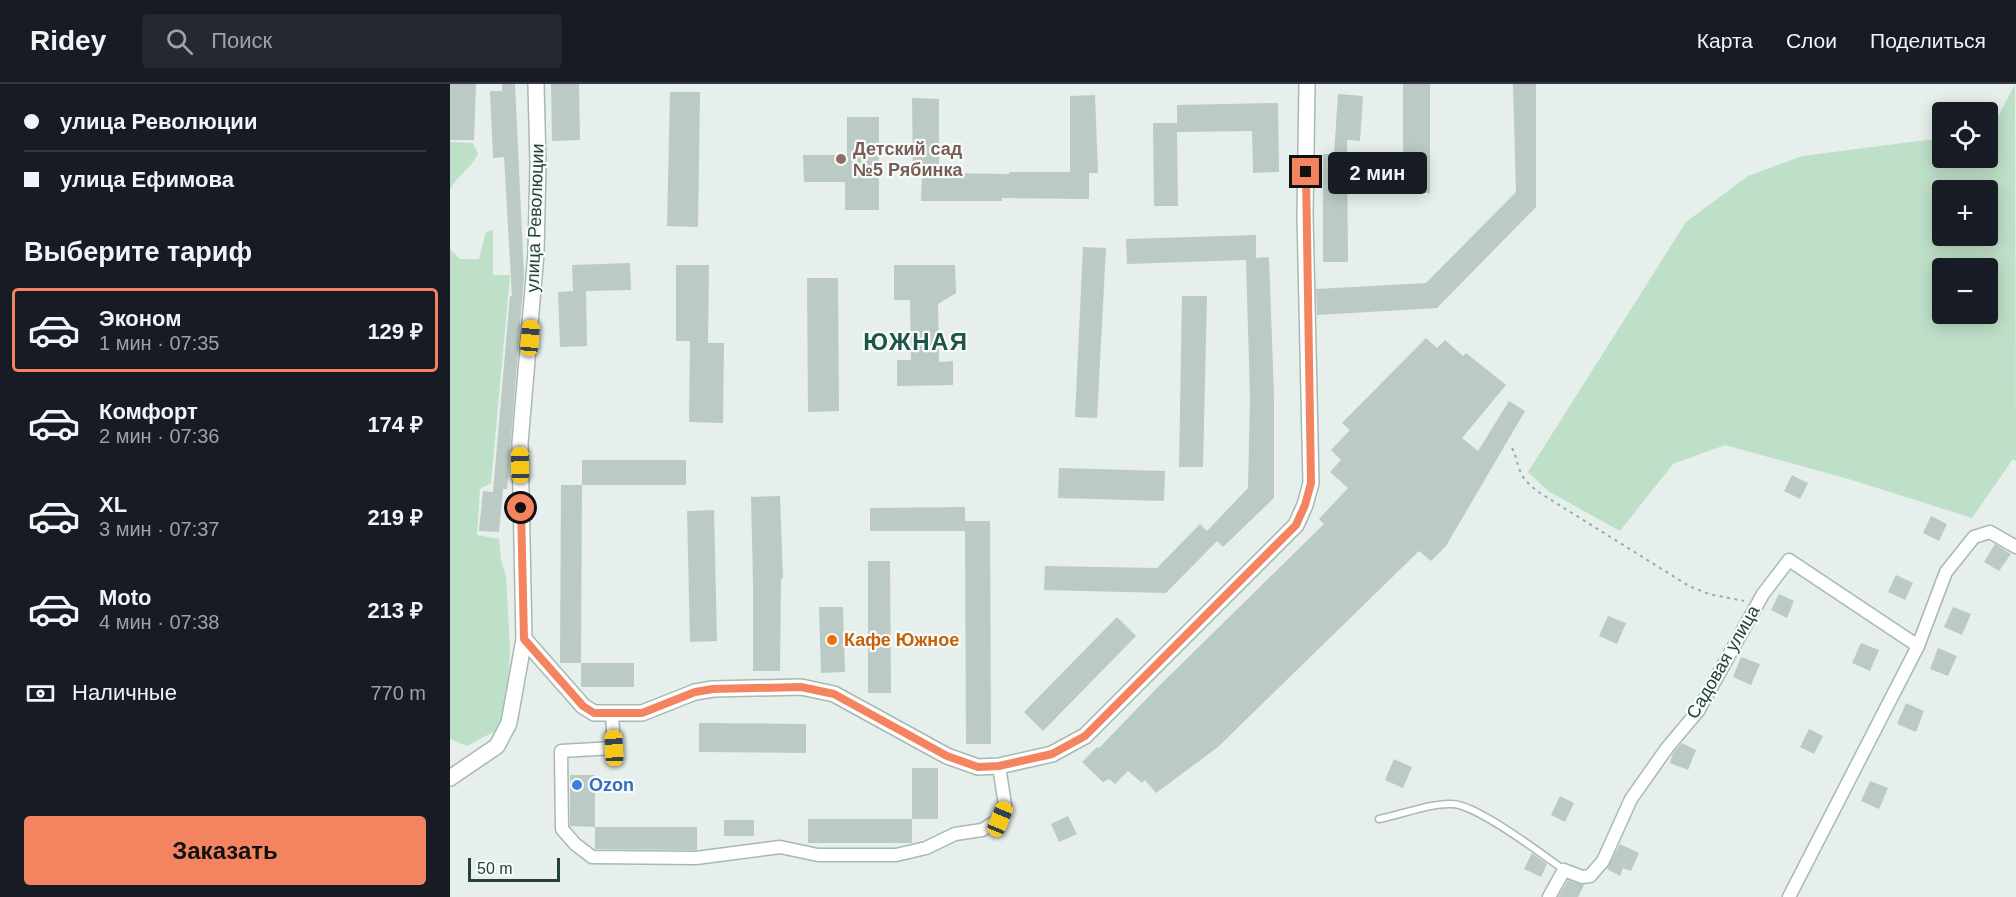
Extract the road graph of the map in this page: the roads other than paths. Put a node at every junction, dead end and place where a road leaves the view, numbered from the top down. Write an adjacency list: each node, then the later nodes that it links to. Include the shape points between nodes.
1 (536, 84): 4 (street, улица Революции, via 536,254 520,443)
2 (1307, 84): 7 (street, via 1305,214 1311,483 1296,525 1085,736 1052,754)
3 (2016, 547): 5 (street, via 1990,532 1974,537 1946,572)
4 (524, 639): 6 (street, via 583,706 594,713); 8 (street, улица Революции, via 509,723 497,746)
5 (1918, 646): 10 (street, Садовая улица, via 1789,560 1762,594 1698,711 1630,799 1603,861 1590,876); 12 (street)
6 (612, 714): 7 (street, via 642,713 713,689 801,687 834,694 947,756 978,767); 7 (street, via 614,748 561,751 562,829 592,857 696,858 780,847 818,855 896,855 926,848 955,834 982,830 1000,819 1005,805)
7 (999, 766)
8 (450, 778)
9 (1379, 819): 10 (lane, via 1454,803 1501,826)
10 (1564, 870): 11 (street)
11 (1549, 897)
12 (1789, 897)

